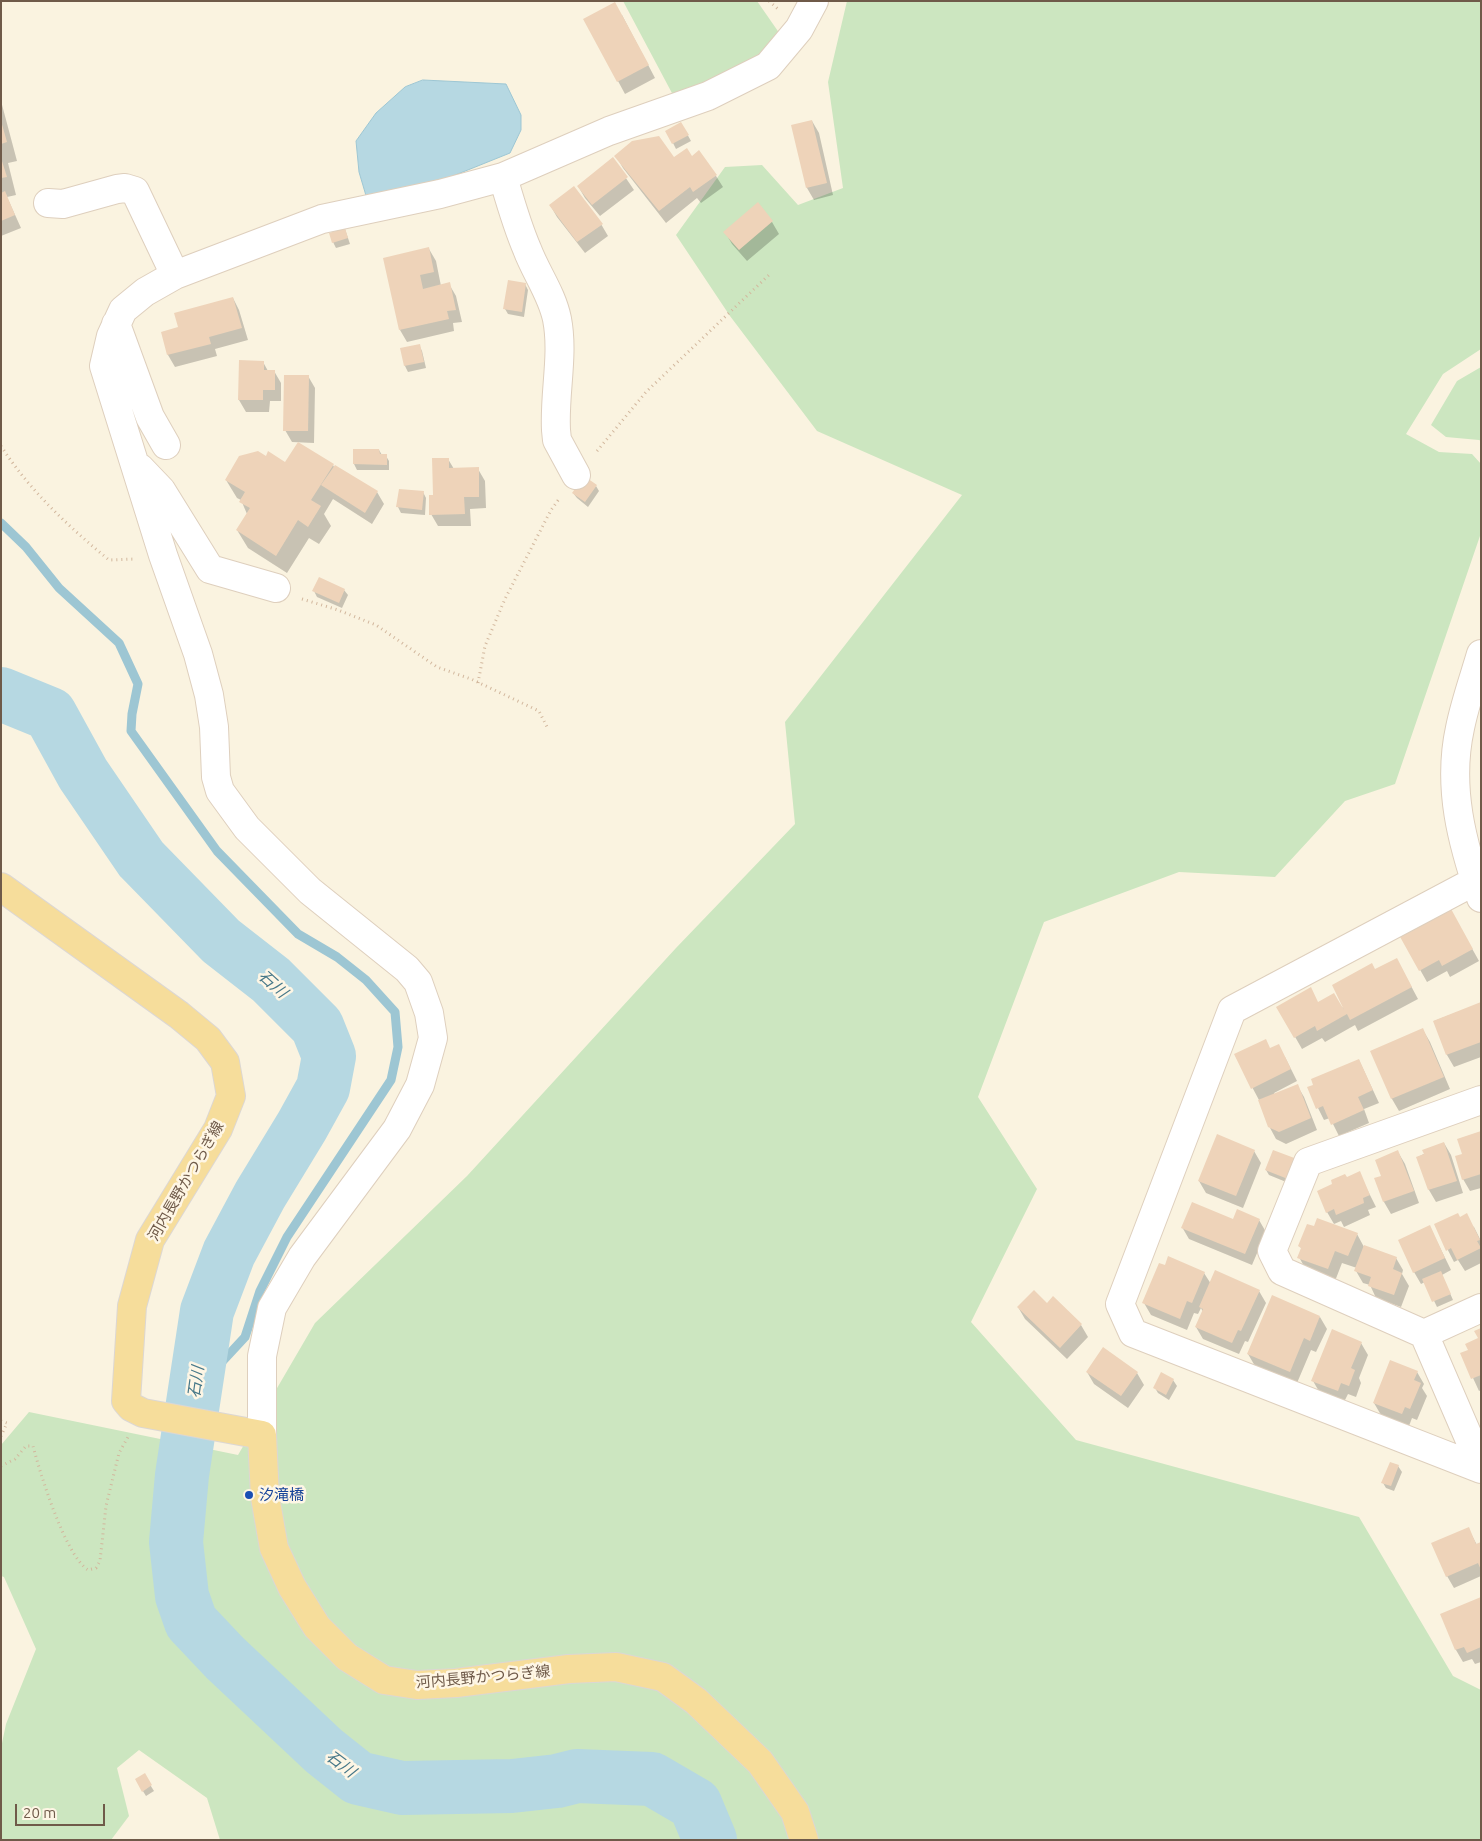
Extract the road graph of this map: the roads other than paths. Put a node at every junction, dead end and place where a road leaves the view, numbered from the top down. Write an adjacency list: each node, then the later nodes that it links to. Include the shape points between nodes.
1 (814, 1): 2 (street, via 799,29 768,66 708,96 609,132)
2 (503, 177): 4 (street, via 440,194 322,218); 8 (street, via 527,251 549,294 556,319 559,344 557,440)
3 (48, 202): 4 (street, via 63,204 117,189 135,191)
4 (175, 276): 5 (street, via 145,292 123,310)
5 (116, 324): 6 (street, via 150,417); 7 (street, via 104,366)
6 (166, 445)
7 (133, 460): 9 (street, via 161,490 210,569); 16 (street, via 209,695 220,791 247,828 310,891 418,982 429,1013 433,1038 420,1085 397,1129 302,1257 272,1308 262,1356)
8 (576, 475)
9 (276, 588)
10 (1481, 654): 12 (street, via 1460,729 1454,772 1456,810)
11 (1, 887): 16 (main road, 河内長野かつらぎ線, via 180,1015 208,1039 226,1062 231,1096 222,1121 150,1240 132,1306 126,1401 137,1410)
12 (1478, 890): 17 (street, via 1232,1010 1120,1304 1133,1333)
13 (1481, 1100): 15 (street, via 1308,1162 1272,1251 1282,1271)
14 (1481, 1308): 15 (street)
15 (1424, 1334): 17 (street)
16 (256, 1435): 18 (main road, 河内長野かつらぎ線, via 274,1548 292,1587 317,1628 347,1657 384,1680 417,1685 616,1667 663,1677 696,1700 760,1762 795,1812)
17 (1481, 1468)
18 (804, 1840)

